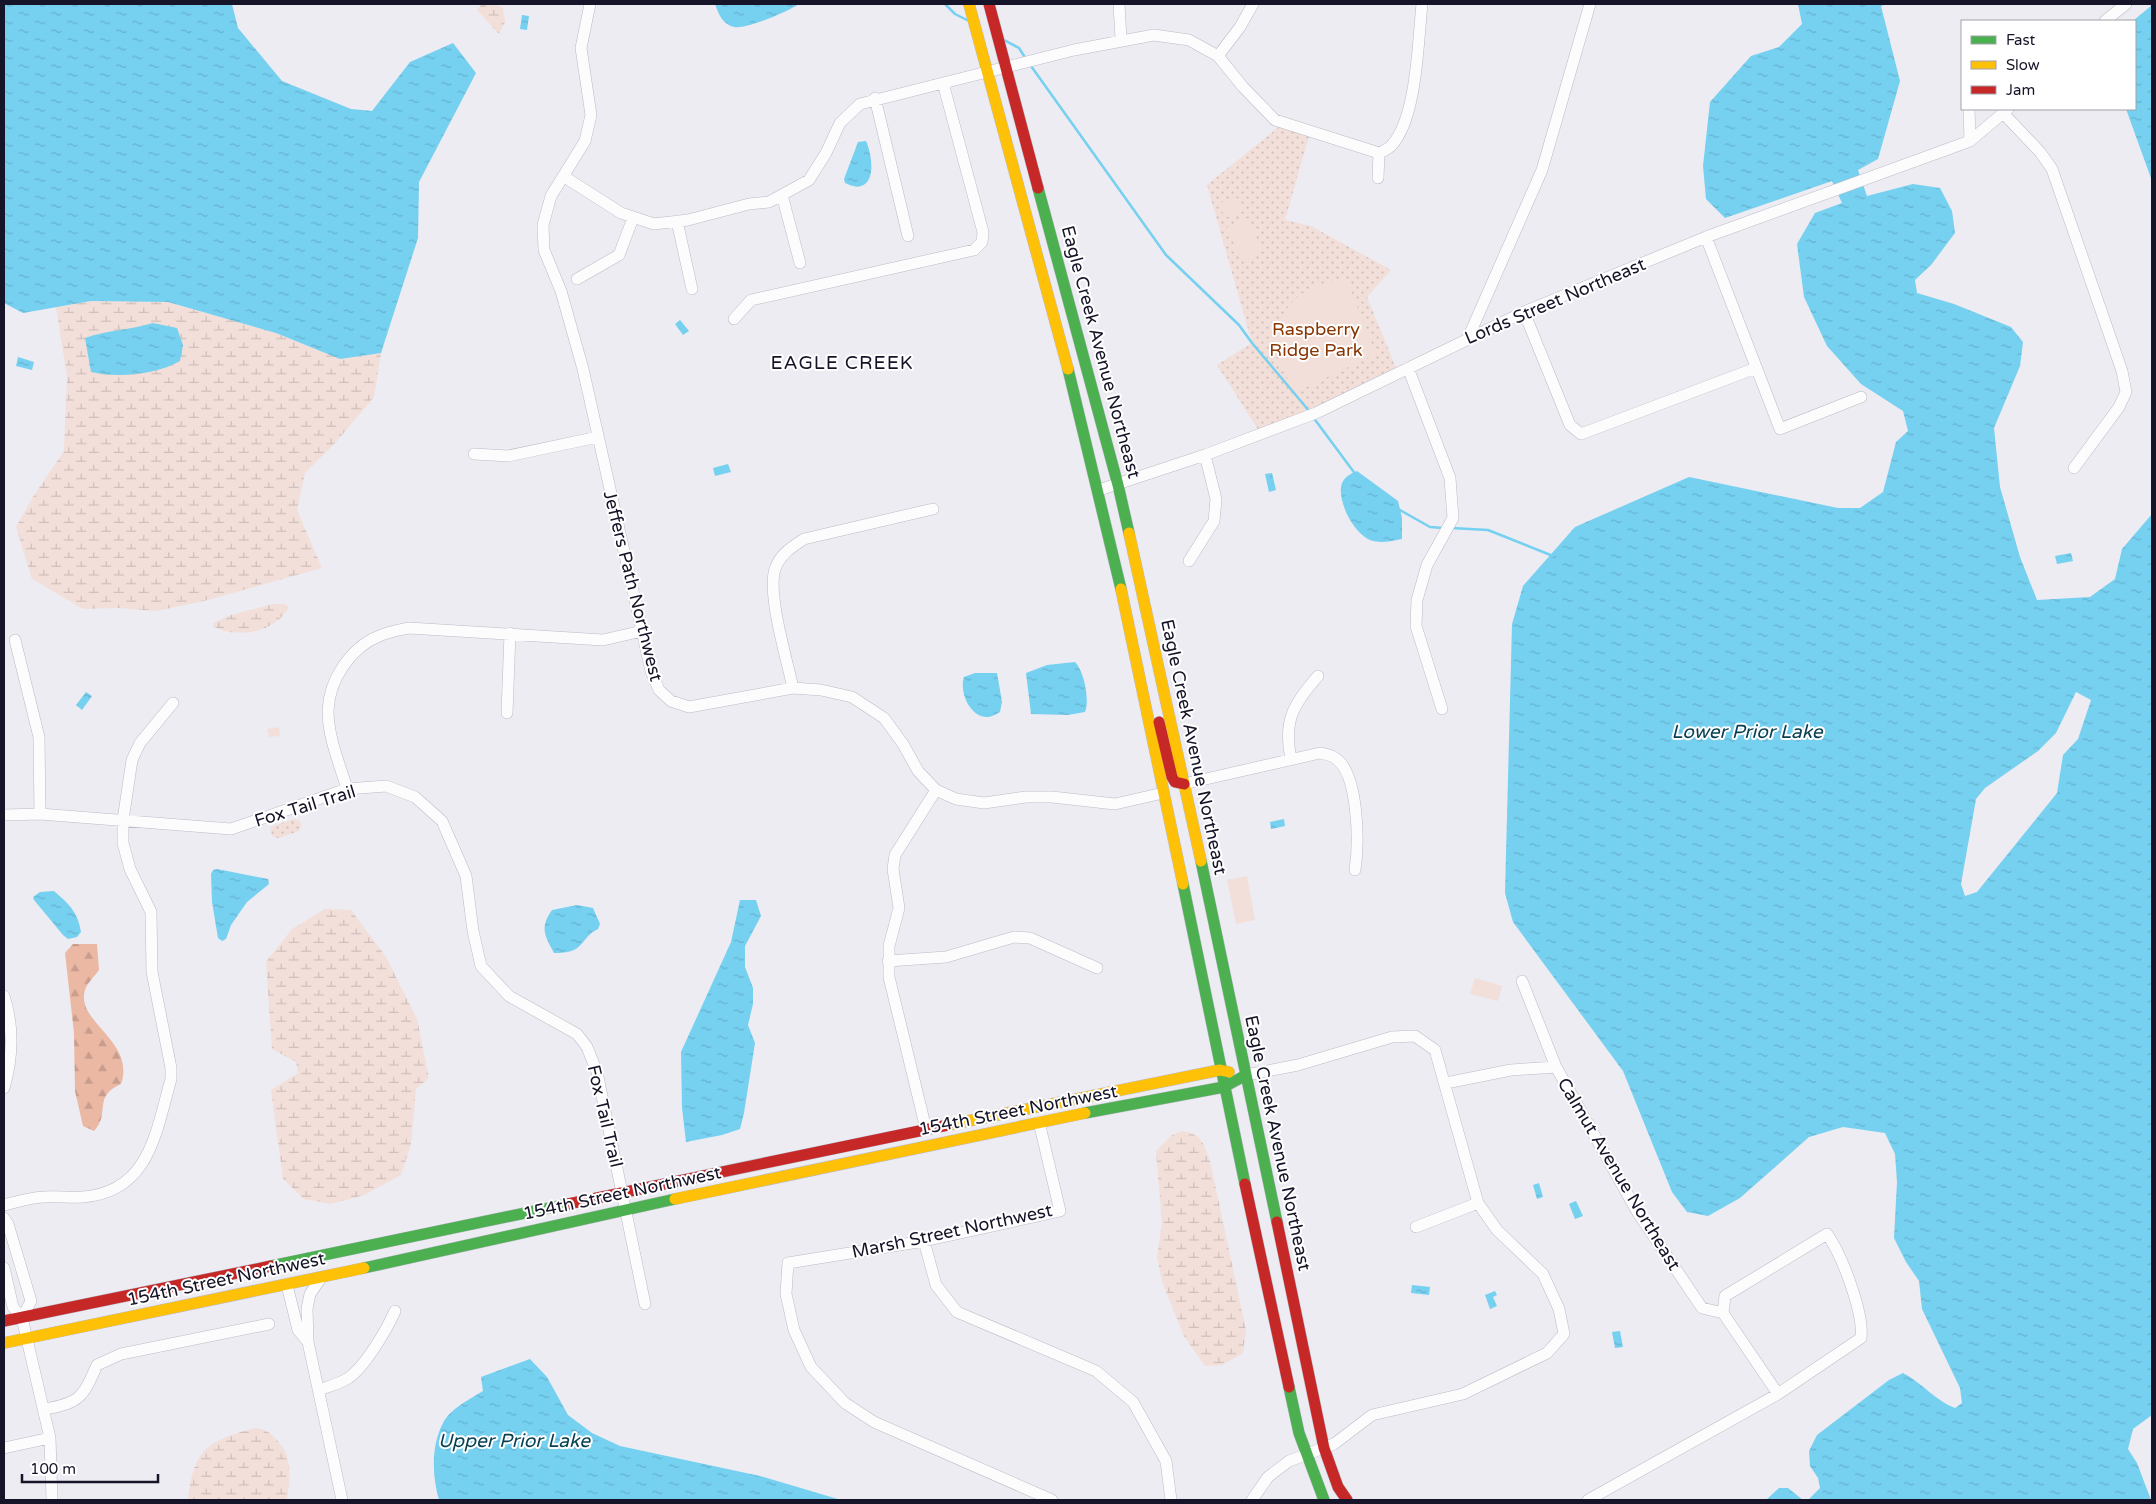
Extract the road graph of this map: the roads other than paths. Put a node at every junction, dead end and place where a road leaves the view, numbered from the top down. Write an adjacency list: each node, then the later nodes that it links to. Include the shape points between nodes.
1 (590, 4): 20 (street, Jeffers Path Northwest, via 581,48 591,115 585,140)
2 (969, 4): 13 (main road, Eagle Creek Avenue Northeast)
3 (989, 4): 12 (main road, Eagle Creek Avenue Northeast)
4 (1120, 4): 10 (street)
5 (1253, 4): 11 (street)
6 (1422, 4): 19 (street, via 1412,94 1401,131 1391,146)
7 (1590, 4): 32 (street, via 1542,170)
8 (2126, 4): 9 (street)
9 (2106, 20)
10 (1121, 39): 11 (street, via 1154,35 1189,40); 12 (street)
11 (1218, 56): 19 (street, via 1274,120)
12 (1006, 67): 13 (street); 40 (main road, Eagle Creek Avenue Northeast)
13 (987, 71): 14 (street); 41 (main road, Eagle Creek Avenue Northeast)
14 (943, 82): 15 (street); 31 (street, via 983,232 982,242 974,250 751,300)
15 (875, 98): 22 (street, via 860,104 840,123 810,180); 25 (street)
16 (1969, 110): 18 (street)
17 (2005, 111): 18 (street, Lords Street Northeast); 39 (street, via 2052,169 2122,371 2126,392 2119,407)
18 (1970, 142): 26 (street, Lords Street Northeast)
19 (1379, 153): 21 (street)
20 (563, 176): 23 (street, via 602,203); 36 (street, Jeffers Path Northwest, via 551,196 543,225 544,250 561,291)
21 (1378, 178)
22 (782, 195): 24 (street, via 769,202); 27 (street)
23 (633, 218): 24 (street, via 654,224); 28 (street, via 619,255)
24 (677, 221): 29 (street)
25 (908, 236)
26 (1706, 237): 30 (street, Lords Street Northeast); 34 (street)
27 (800, 263)
28 (577, 279)
29 (692, 289)
30 (1524, 312): 32 (street, Lords Street Northeast); 34 (street, via 1570,425 1581,434)
31 (734, 319)
32 (1468, 338): 33 (street, Lords Street Northeast)
33 (1408, 368): 38 (street, Lords Street Northeast, via 1316,413); 51 (street, via 1450,478 1453,518 1427,566 1417,600 1416,626)
34 (1756, 368): 35 (street, via 1780,429)
35 (1861, 397)
36 (598, 437): 37 (street, via 508,456); 44 (street, Jeffers Path Northwest)
37 (474, 454)
38 (1204, 455): 40 (street, Lords Street Northeast); 43 (street, via 1216,499 1214,521)
39 (2074, 468)
40 (1118, 485): 41 (street, Lords Street Northeast); 54 (main road, Eagle Creek Avenue Northeast)
41 (1099, 490): 48 (main road, Eagle Creek Avenue Northeast)
42 (934, 509): 49 (street, via 804,539 786,551 775,569 774,592)
43 (1190, 562)
44 (642, 631): 45 (street, via 603,640); 49 (street, Jeffers Path Northwest, via 651,671 659,690 671,701 689,707)
45 (510, 633): 52 (street); 55 (street, via 408,628 379,635 354,652 336,679 328,711 332,739)
46 (15, 640): 58 (street, via 39,737)
47 (1318, 676): 53 (street, via 1303,692 1288,723)
48 (1141, 682): 54 (main road, via 1157,714 1174,780); 57 (main road, Eagle Creek Avenue Northeast)
49 (793, 688): 56 (street, Jeffers Path Northwest, via 821,690 852,698 884,718 918,771)
50 (172, 702): 60 (street, via 140,743 132,760)
51 (1442, 709)
52 (507, 713)
53 (1291, 760): 54 (street); 61 (street, via 1320,753 1336,758 1346,771 1359,833)
54 (1184, 784): 68 (main road, Eagle Creek Avenue Northeast)
55 (347, 789): 60 (street, Fox Tail Trail, via 231,829); 74 (street, Fox Tail Trail, via 386,786 415,797 442,821 466,876 481,966 509,996 576,1034 587,1047 597,1072)
56 (936, 790): 57 (street, Jeffers Path Northwest, via 956,799 984,803 1026,797 1115,804); 62 (street, via 895,855 893,869 899,908 888,946)
57 (1163, 793): 67 (main road, Eagle Creek Avenue Northeast)
58 (40, 814): 59 (street, Fox Tail Trail); 60 (street, Fox Tail Trail)
59 (4, 815)
60 (122, 820): 76 (street, via 123,843 130,869 150,912 152,972 171,1068 171,1079 152,1147 134,1176 120,1186 85,1197 33,1198)
61 (1355, 870)
62 (888, 961): 63 (street, via 946,957 1014,936 1030,938); 73 (street, via 889,977)
63 (1097, 968)
64 (1522, 981): 66 (street, Calmut Avenue Northeast)
65 (4, 996): 71 (street, via 11,1052)
66 (1556, 1067): 69 (street, via 1511,1070); 87 (street, Calmut Avenue Northeast, via 1638,1213 1702,1308)
67 (1220, 1070): 68 (main road, 154th Street Northwest); 70 (main road, Eagle Creek Avenue Northeast); 73 (main road, 154th Street Northwest)
68 (1246, 1075): 69 (street, 154th Street Northwest, via 1298,1065 1392,1037 1414,1036 1435,1050); 70 (main road, 154th Street Northwest); 99 (main road, Eagle Creek Avenue Northeast)
69 (1446, 1083): 75 (street, 154th Street Northwest)
70 (1224, 1086): 72 (main road, 154th Street Northwest); 99 (main road, Eagle Creek Avenue Northeast)
71 (4, 1088)
72 (1039, 1122): 77 (main road, 154th Street Northwest); 81 (street, Marsh Street Northwest, via 1060,1211)
73 (926, 1129): 74 (main road, 154th Street Northwest)
74 (622, 1193): 77 (street, Fox Tail Trail); 80 (main road, 154th Street Northwest)
75 (1478, 1203): 79 (street); 99 (street, via 1497,1230 1543,1274 1559,1309 1564,1334 1547,1353 1463,1394 1372,1415 1346,1436)
76 (4, 1205)
77 (626, 1209): 83 (main road, 154th Street Northwest); 85 (street, Fox Tail Trail)
78 (4, 1218): 88 (street, via 31,1301)
79 (1416, 1227)
80 (415, 1237): 84 (main road, via 362,1258 295,1272 287,1279); 88 (main road, 154th Street Northwest)
81 (924, 1241): 102 (street, Marsh Street Northwest, via 788,1264 786,1294 794,1330 811,1368 846,1403 874,1422); 103 (street, via 936,1285 957,1312 1096,1371 1133,1402 1166,1461)
82 (4, 1268): 88 (street, via 13,1307)
83 (321, 1278): 84 (main road, 154th Street Northwest); 92 (street, via 310,1294)
84 (287, 1285): 91 (main road, 154th Street Northwest); 92 (street, via 298,1330)
85 (645, 1304)
86 (395, 1311): 94 (street, via 366,1359 346,1380)
87 (1723, 1313): 95 (street); 95 (street, via 1725,1296 1827,1234 1837,1249 1863,1324 1861,1338)
88 (22, 1318): 89 (main road, 154th Street Northwest); 91 (street)
89 (4, 1322)
90 (269, 1324): 96 (street, via 121,1354 98,1365 86,1390 70,1405)
91 (27, 1338): 93 (main road, 154th Street Northwest); 96 (street)
92 (308, 1342): 94 (street)
93 (4, 1343)
94 (319, 1390): 101 (street)
95 (1778, 1394): 107 (street)
96 (44, 1409): 97 (street)
97 (50, 1438): 98 (street); 100 (street)
98 (4, 1448)
99 (1314, 1452): 104 (street, via 1289,1461 1268,1477); 105 (main road, Eagle Creek Avenue Northeast); 106 (main road, Eagle Creek Avenue Northeast)
100 (52, 1500)
101 (342, 1500)
102 (1052, 1500)
103 (1171, 1500)
104 (1252, 1500)
105 (1324, 1500)
106 (1347, 1500)
107 (1588, 1500)

